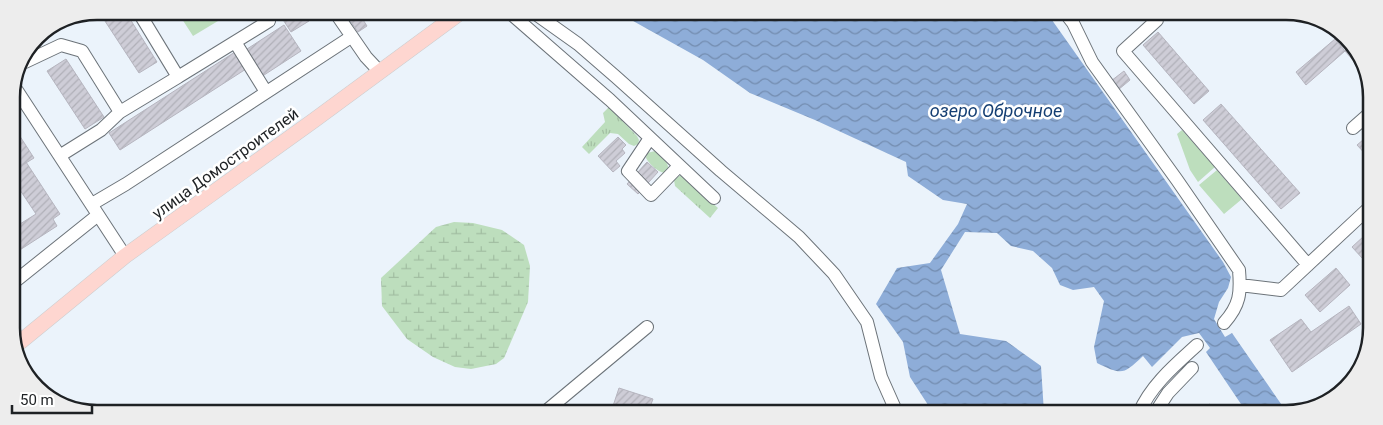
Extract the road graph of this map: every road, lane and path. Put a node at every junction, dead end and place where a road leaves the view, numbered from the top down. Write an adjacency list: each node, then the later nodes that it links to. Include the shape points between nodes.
1 (143, 20): 13 (street)
2 (268, 20): 10 (street)
3 (340, 20): 9 (street)
4 (450, 20): 12 (main road, улица Домостроителей)
5 (518, 20): 19 (street)
6 (544, 20): 35 (street, via 616,76 799,237 834,274 867,322 881,377)
7 (1071, 20): 28 (street, via 1092,62 1239,270)
8 (1157, 20): 26 (street, via 1123,51)
9 (351, 36): 12 (street); 14 (street)
10 (235, 42): 13 (street); 14 (street)
11 (30, 60): 16 (street, via 61,45 82,51)
12 (380, 72): 25 (main road, улица Домостроителей)
13 (178, 77): 16 (street)
14 (266, 92): 23 (street, via 126,184)
15 (20, 95): 20 (street)
16 (120, 112): 20 (street, via 101,130)
17 (1363, 120): 18 (street)
18 (1354, 128)
19 (650, 138): 21 (street); 21 (street, via 628,171 651,195)
20 (61, 156): 23 (street)
21 (679, 166): 22 (street)
22 (714, 198)
23 (95, 209): 25 (street); 27 (street)
24 (1363, 218): 26 (street)
25 (125, 256): 31 (main road, улица Домостроителей)
26 (1308, 265): 28 (street, via 1281,290)
27 (20, 277)
28 (1240, 285): 29 (street, via 1234,312)
29 (1224, 323)
30 (647, 327): 34 (street)
31 (21, 341)
32 (1197, 345): 36 (street, via 1165,375)
33 (1192, 368): 37 (street)
34 (553, 405)
35 (893, 405)
36 (1143, 405)
37 (1160, 405)

